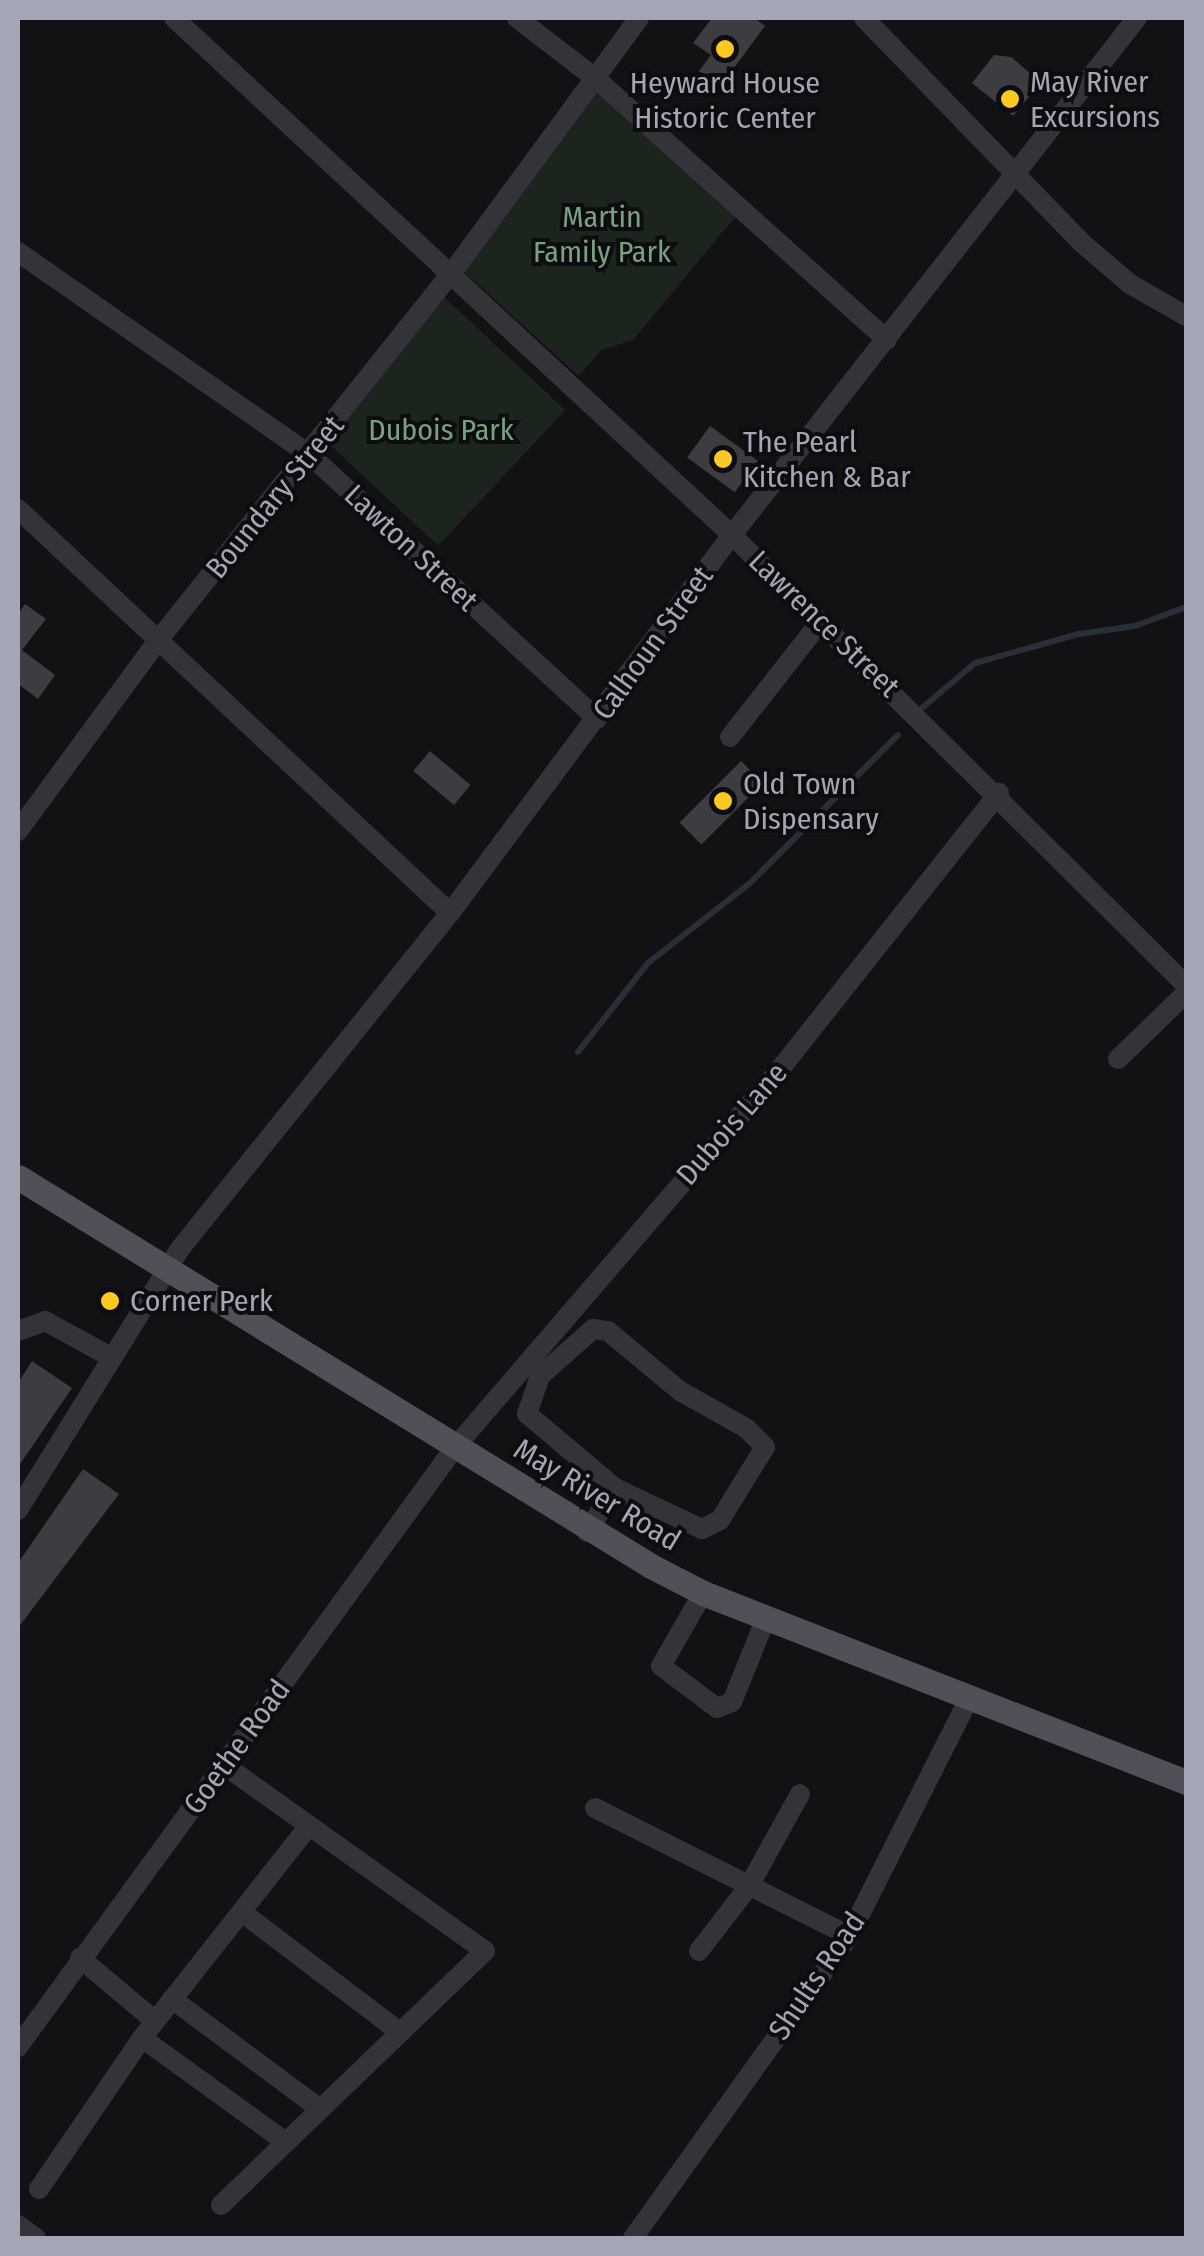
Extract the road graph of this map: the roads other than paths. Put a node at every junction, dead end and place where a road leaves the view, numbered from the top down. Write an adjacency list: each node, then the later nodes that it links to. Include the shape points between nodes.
1 (174, 18): 9 (street, Lawrence Street)
2 (516, 18): 6 (street)
3 (638, 18): 6 (street, Boundary Street)
4 (864, 18): 7 (street)
5 (1136, 18): 7 (street, Calhoun Street)
6 (594, 78): 9 (street, Boundary Street); 11 (street)
7 (1014, 172): 10 (street, via 1130,284); 11 (street, Calhoun Street)
8 (18, 252): 12 (street, Lawton Street)
9 (451, 274): 12 (street, Boundary Street); 14 (street, Lawrence Street)
10 (1186, 316)
11 (887, 340): 14 (street, Calhoun Street)
12 (310, 455): 16 (street, Boundary Street); 17 (street, Lawton Street)
13 (18, 509): 16 (street)
14 (732, 535): 15 (street, Lawrence Street); 17 (street, Calhoun Street)
15 (821, 621): 18 (street); 19 (street, Lawrence Street)
16 (160, 638): 20 (street, Boundary Street); 21 (street)
17 (597, 719): 21 (street, Calhoun Street)
18 (730, 736)
19 (999, 794): 22 (street, Lawrence Street); 29 (street, Dubois Lane, via 772,1078)
20 (18, 831)
21 (450, 913): 26 (street, Calhoun Street)
22 (1186, 986)
23 (1186, 994): 24 (street)
24 (1118, 1059)
25 (18, 1177): 26 (main road, May River Road)
26 (168, 1269): 28 (street, Calhoun Street); 29 (main road, May River Road)
27 (18, 1331): 28 (street, via 45,1320)
28 (113, 1358): 31 (street, Calhoun Street)
29 (456, 1446): 32 (main road, May River Road); 36 (street, Goethe Road)
30 (615, 1488): 30 (street, via 702,1529 720,1520 765,1446 680,1391 608,1331 593,1330 540,1376 528,1414); 32 (street)
31 (18, 1510)
32 (586, 1532): 33 (main road, May River Road)
33 (703, 1594): 34 (main road, May River Road); 34 (street, via 661,1666 717,1708 732,1702)
34 (766, 1618): 35 (main road, May River Road)
35 (970, 1696): 37 (main road, May River Road); 43 (street, Shults Road)
36 (224, 1765): 40 (street); 45 (street, Goethe Road)
37 (1186, 1782)
38 (800, 1794): 41 (street)
39 (595, 1808): 41 (street)
40 (307, 1828): 42 (street); 48 (street, via 485,1951)
41 (750, 1886): 43 (street); 44 (street)
42 (243, 1913): 46 (street); 48 (street)
43 (849, 1936): 56 (street, Shults Road)
44 (700, 1951)
45 (80, 1958): 47 (street); 49 (street, Goethe Road)
46 (172, 1999): 47 (street); 50 (street)
47 (148, 2029): 51 (street); 52 (street)
48 (401, 2032): 50 (street)
49 (18, 2047)
50 (319, 2108): 51 (street)
51 (283, 2140): 53 (street)
52 (38, 2189)
53 (221, 2205)
54 (18, 2225): 55 (street)
55 (36, 2238)
56 (633, 2238)

